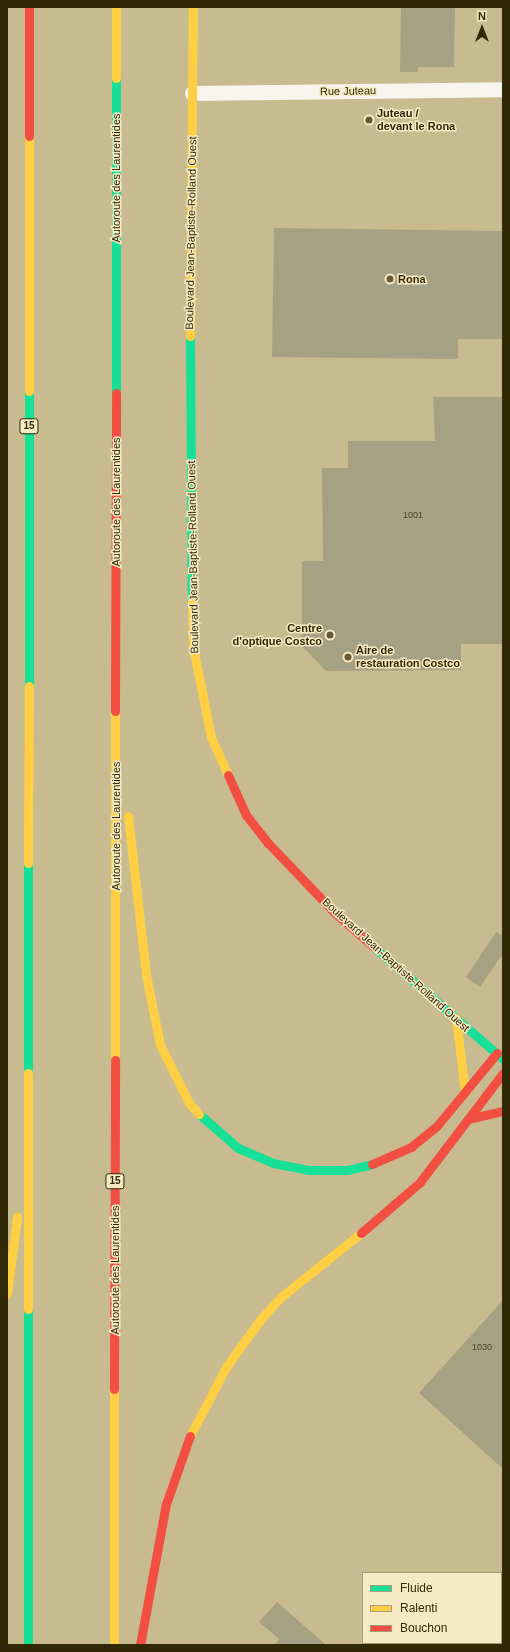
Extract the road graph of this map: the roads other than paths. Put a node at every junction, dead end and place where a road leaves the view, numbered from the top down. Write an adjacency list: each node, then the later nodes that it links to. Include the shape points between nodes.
1 (29, 7): 14 (main road, 15)
2 (116, 7): 6 (main road, Autoroute des Laurentides / 15)
3 (193, 7): 5 (main road, Boulevard Jean-Baptiste-Rolland Ouest)
4 (503, 89): 5 (street, Rue Juteau)
5 (192, 93): 7 (main road, Boulevard Jean-Baptiste-Rolland Ouest, via 190,382 193,647 211,737 246,815 268,843 333,912)
6 (116, 716): 11 (main road, via 156,1031 180,1090 217,1133 247,1153 287,1167 320,1171 359,1168 392,1157 420,1141); 17 (main road, Autoroute des Laurentides / 15)
7 (456, 1018): 9 (main road, Boulevard Jean-Baptiste-Rolland Ouest); 11 (main road, via 464,1062)
8 (503, 1044): 9 (main road)
9 (500, 1056): 11 (main road)
10 (503, 1073): 13 (main road)
11 (465, 1092)
12 (503, 1111): 13 (main road)
13 (472, 1118): 18 (main road, via 408,1194 271,1307 226,1367 196,1423 166,1504)
14 (29, 1129): 15 (main road); 16 (main road, 15)
15 (7, 1294)
16 (28, 1645)
17 (114, 1645)
18 (140, 1645)

